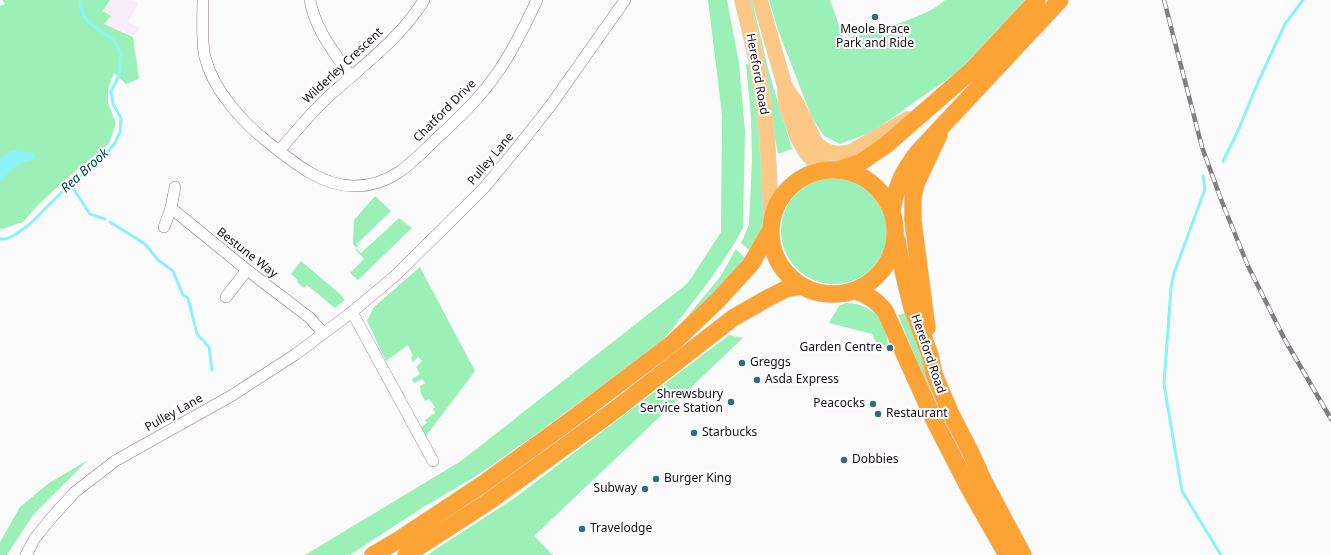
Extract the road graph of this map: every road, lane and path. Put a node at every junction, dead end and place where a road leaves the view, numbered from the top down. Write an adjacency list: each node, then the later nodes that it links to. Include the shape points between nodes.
1 (203, 0): 14 (street, Chatford Drive, via 204,56 208,66 222,93 245,122)
2 (310, 0): 10 (street, via 319,30)
3 (424, 0): 10 (street, Wilderley Crescent, via 400,31)
4 (537, 0): 14 (street, Chatford Drive, via 514,48 486,89 425,150 399,172 367,185 334,183 309,172)
5 (625, 0): 26 (street, Pulley Lane, via 551,105 483,189 395,276)
6 (742, 0): 19 (main road, Hereford Road, via 762,96)
7 (760, 0): 11 (main road, Hereford Road)
8 (1037, 0): 12 (highway, via 971,71)
9 (1060, 0): 13 (highway)
10 (351, 77): 14 (street, Wilderley Crescent, via 310,114)
11 (785, 87): 12 (main road, via 798,106 815,142 822,150 840,154 851,152); 15 (main road, Hereford Road, via 786,104 806,152 813,160)
12 (930, 107): 15 (highway, via 861,162)
13 (943, 126): 18 (highway, via 907,167 896,190); 28 (highway, via 916,184 913,197 913,221)
14 (279, 151)
15 (835, 170): 18 (highway, via 850,172 871,182 883,195); 19 (highway, via 809,174 789,188 776,207)
16 (175, 187): 17 (street)
17 (171, 208): 20 (street); 22 (street, Bestune Way)
18 (892, 211): 21 (highway)
19 (771, 226): 23 (highway, via 772,247 782,268); 31 (highway, via 751,264 693,326 674,342 483,484)
20 (164, 227)
21 (896, 231): 24 (highway, via 894,246 887,264 874,280); 28 (highway, Hereford Road, via 912,308)
22 (247, 270): 25 (street); 27 (street, Bestune Way, via 310,318)
23 (801, 286): 24 (highway, via 811,291 830,294); 32 (highway, via 786,289 733,318 611,413 488,502)
24 (855, 291): 33 (highway, Hereford Road, via 878,302 885,311 936,424)
25 (226, 296)
26 (352, 312): 27 (street, Pulley Lane); 29 (street)
27 (323, 333): 30 (street, Pulley Lane, via 296,354 231,396 115,460 75,492 35,538)
28 (930, 355): 34 (highway, Hereford Road, via 934,374 950,412)
29 (433, 461)
30 (26, 555)
31 (373, 555)
32 (406, 555)
33 (1007, 555)
34 (1023, 555)

